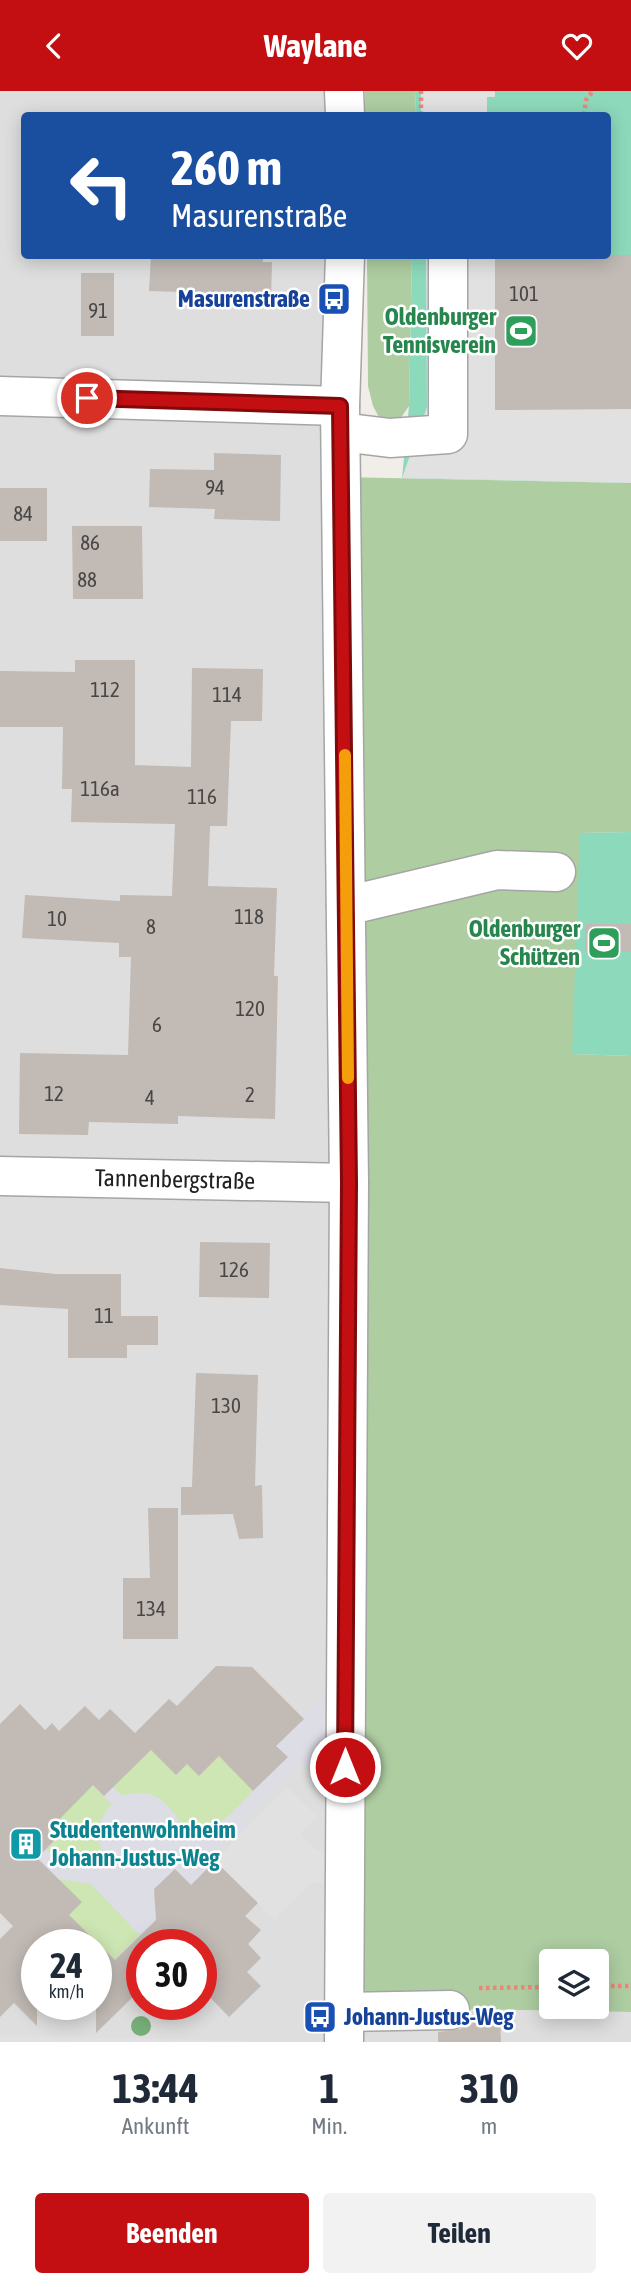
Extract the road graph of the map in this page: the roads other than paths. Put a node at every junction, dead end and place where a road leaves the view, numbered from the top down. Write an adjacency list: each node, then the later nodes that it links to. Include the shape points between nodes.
1 (344, 91): 2 (street)
2 (345, 112)
3 (345, 259): 6 (street)
4 (448, 259): 6 (street, via 449,433 390,438)
5 (0, 396): 6 (street)
6 (341, 419): 8 (street)
7 (556, 873): 8 (street, via 497,870)
8 (346, 906): 10 (street)
9 (0, 1176): 10 (street, Tannenbergstraße)
10 (349, 1183): 12 (street)
11 (450, 2010): 12 (street)
12 (344, 2027)

